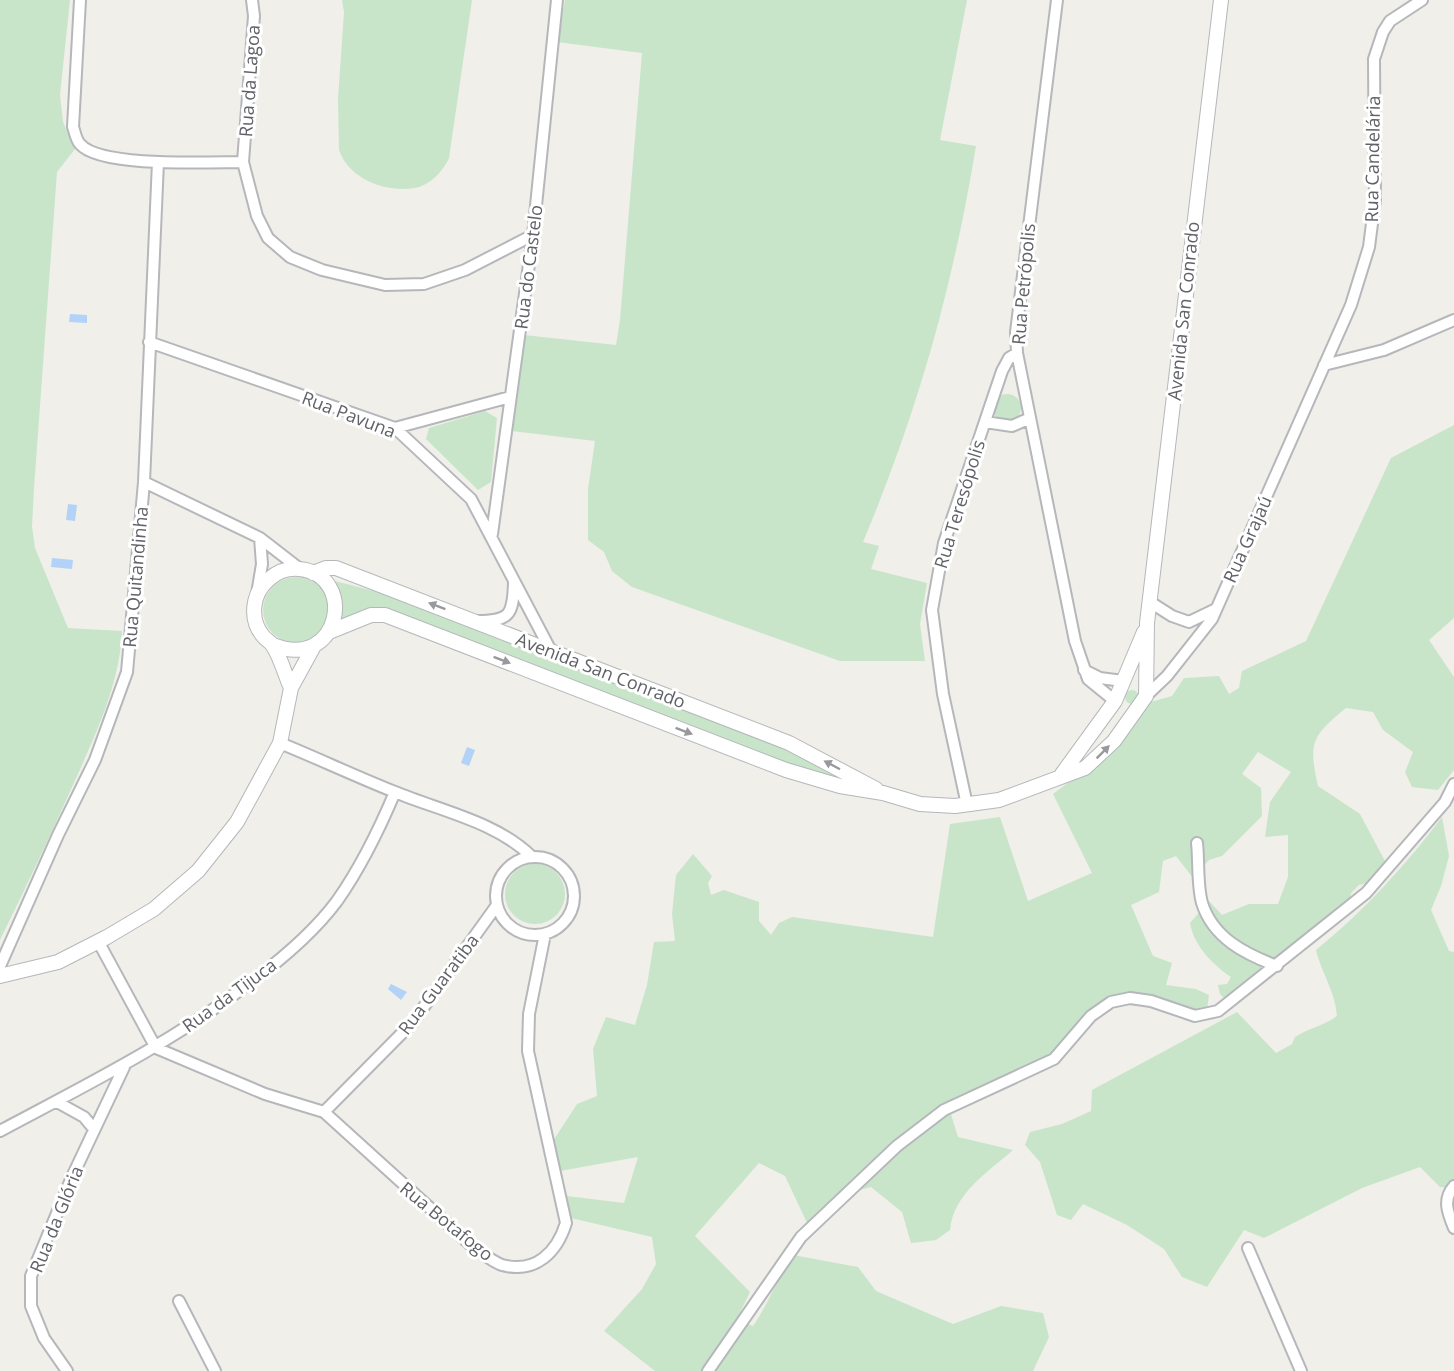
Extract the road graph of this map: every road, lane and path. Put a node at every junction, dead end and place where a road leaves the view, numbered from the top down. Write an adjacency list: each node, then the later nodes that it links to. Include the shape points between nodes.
1 (80, 0): 7 (street, Rua da Lagoa, via 73,127 80,144 97,155)
2 (252, 0): 8 (street, Rua da Lagoa)
3 (557, 0): 9 (street, Rua do Castelo)
4 (1057, 0): 13 (street, Rua Petrópolis, via 1016,332)
5 (1221, 0): 25 (street, Avenida San Conrado)
6 (1422, 0): 11 (street, Rua Candelária, via 1390,21 1374,59 1373,211 1369,247)
7 (158, 162): 8 (street, Rua da Lagoa); 12 (street, Rua Quitandinha)
8 (243, 162): 9 (street, Rua da Lagoa, via 257,216 268,238 290,257 322,270 385,285 424,284 465,270)
9 (533, 235): 15 (street, Rua do Castelo)
10 (1454, 320): 14 (street, via 1384,350)
11 (1339, 334): 14 (street, Rua Grajaú)
12 (149, 342): 18 (street, Rua Pavuna); 19 (street, Rua Quitandinha)
13 (1017, 353): 16 (street, Rua Petrópolis); 17 (street, Rua Teresópolis, via 1002,371)
14 (1324, 366): 26 (street, Rua Grajaú)
15 (510, 398): 18 (street); 20 (street, Rua do Castelo)
16 (1028, 419): 17 (street, via 1012,426); 35 (street, Rua Petrópolis)
17 (985, 422): 46 (street, Rua Teresópolis, via 944,543 932,610 943,694)
18 (395, 428): 20 (street, Rua Pavuna, via 471,499)
19 (144, 482): 21 (street); 52 (street, Rua Quitandinha, via 127,672 95,760)
20 (492, 534): 23 (street, Rua Pavuna)
21 (260, 538): 22 (street); 24 (street, via 262,564)
22 (307, 571): 24 (street, via 274,574); 27 (street, Avenida San Conrado, one-way to 22, via 336,568); 30 (street, via 324,581 332,593 335,620)
23 (514, 580): 27 (street, via 513,605 508,615 497,621); 34 (street, Rua Pavuna)
24 (257, 595): 32 (street, via 256,623)
25 (1150, 602): 28 (street); 29 (street, Avenida San Conrado)
26 (1216, 609): 28 (street); 31 (street, Rua Grajaú)
27 (476, 621): 34 (street, Avenida San Conrado)
28 (1188, 622): 31 (street)
29 (1147, 623): 36 (street, Avenida San Conrado); 38 (street, Avenida San Conrado)
30 (329, 632): 33 (street); 45 (street, Avenida San Conrado, one-way to 45, via 371,615 385,615 786,770 840,786)
31 (1194, 643): 38 (street, Rua Grajaú)
32 (273, 645): 33 (street, via 300,651); 37 (street)
33 (314, 646): 37 (street)
34 (550, 649): 45 (street, Avenida San Conrado, one-way to 34, via 789,743)
35 (1084, 670): 36 (street, via 1100,678); 39 (street, Rua Petrópolis, via 1088,679)
36 (1123, 681): 38 (street, via 1136,685); 39 (street, Avenida San Conrado)
37 (291, 688): 41 (street)
38 (1146, 696): 40 (street, Avenida San Conrado)
39 (1115, 701): 40 (street); 42 (street)
40 (1134, 716): 42 (street, Avenida San Conrado, one-way to 40, via 1077,772 1094,761)
41 (280, 743): 44 (street); 51 (street, via 237,822 198,871 154,909)
42 (1062, 774): 46 (street, Avenida San Conrado, via 999,800)
43 (1454, 784): 53 (street, via 1445,802 1379,880)
44 (395, 792): 48 (street, via 494,830 518,843); 55 (street, Rua da Tijuca, via 360,865 336,902 306,936 230,998)
45 (883, 793): 46 (street, Avenida San Conrado, via 920,804)
46 (967, 805)
47 (1197, 843): 53 (street, via 1202,903 1219,933 1249,956)
48 (532, 857): 49 (street, via 508,868 496,892); 50 (street, via 556,863 573,883 570,914 557,929)
49 (497, 905): 50 (street, via 505,921 519,932); 58 (street, Rua Guaratiba, via 413,1022)
50 (545, 934): 58 (street, Rua Botafogo, via 529,1014 528,1051 566,1223 560,1242 542,1260 525,1267 501,1265 474,1247)
51 (98, 941): 54 (street, via 57,962); 55 (street)
52 (0, 966)
53 (1277, 966): 67 (street, via 1235,1000 1206,1016 1152,1001 1131,998 1111,1002 1091,1016 1054,1059 944,1110 897,1146 801,1237)
54 (0, 976)
55 (156, 1048): 56 (street, Rua da Tijuca); 58 (street, Rua Botafogo, via 265,1094)
56 (124, 1067): 57 (street, Rua da Tijuca); 59 (street, Rua da Glória)
57 (57, 1102): 59 (street, via 84,1117); 60 (street, Rua da Tijuca)
58 (324, 1112)
59 (94, 1130): 65 (street, Rua da Glória, via 31,1276 31,1306 44,1338)
60 (0, 1131)
61 (1454, 1186): 62 (street, via 1447,1197 1446,1210)
62 (1454, 1228)
63 (1248, 1248): 68 (street)
64 (179, 1300): 66 (street)
65 (67, 1371)
66 (215, 1371)
67 (708, 1371)
68 (1301, 1371)

